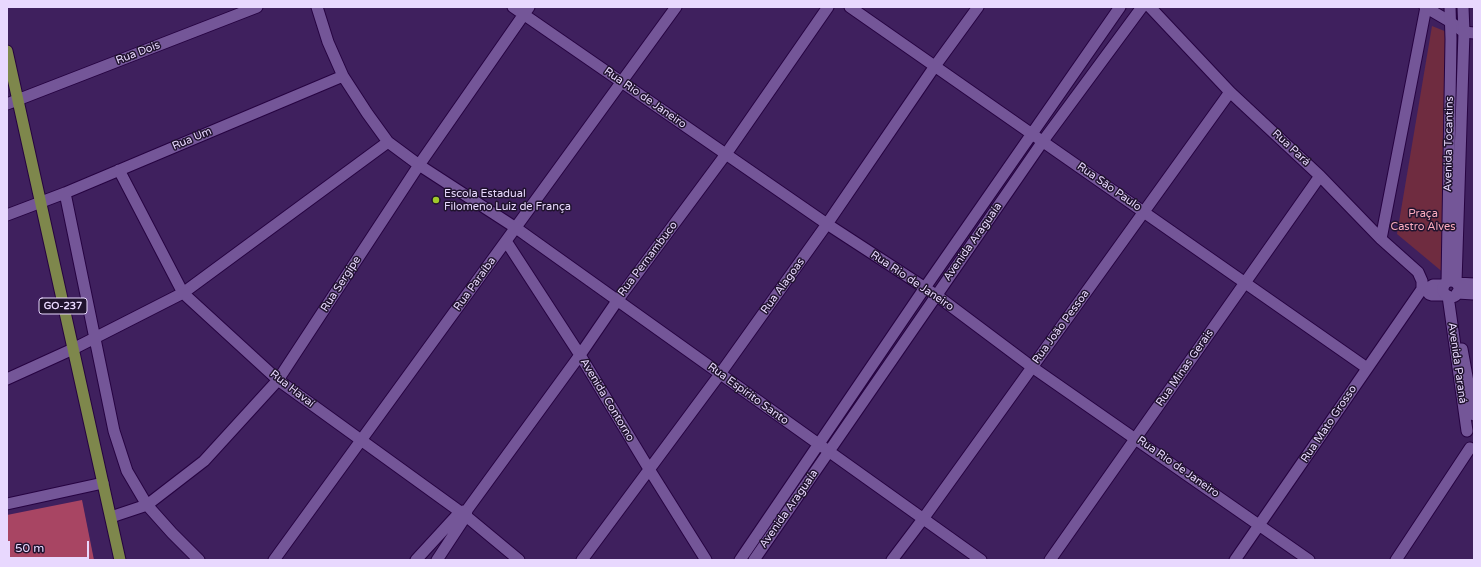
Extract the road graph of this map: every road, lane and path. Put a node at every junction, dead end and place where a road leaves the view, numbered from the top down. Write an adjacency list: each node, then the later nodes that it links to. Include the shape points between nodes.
1 (257, 7): 22 (street, Rua Dois)
2 (317, 7): 19 (street, Rua Espírito Santo, via 328,42)
3 (512, 7): 14 (street, Rua Rio de Janeiro)
4 (676, 7): 20 (street, Rua Paraíba)
5 (828, 7): 29 (street, Rua Pernambuco)
6 (850, 7): 18 (street, Rua São Paulo)
7 (978, 7): 18 (street, Rua Alagoas)
8 (1120, 7): 24 (street, Avenida Araguaía)
9 (1142, 7): 25 (street, Avenida Araguaía)
10 (1150, 7): 21 (street, Rua Pará)
11 (1426, 7): 15 (street); 39 (street)
12 (1450, 7): 15 (street, Avenida Tocantins)
13 (1463, 7): 16 (street, Avenida Tocantins)
14 (526, 11): 20 (street, Rua Rio de Janeiro); 30 (street, Rua Sergipe)
15 (1449, 21): 16 (street); 45 (street, Avenida Tocantins)
16 (1469, 33): 45 (street, Avenida Tocantins)
17 (7, 51): 22 (main road, GO-237)
18 (935, 66): 26 (street, Rua São Paulo); 37 (street, Rua Alagoas)
19 (343, 76): 28 (street, Rua Espírito Santo); 31 (street, Rua Um)
20 (622, 82): 29 (street, Rua Rio de Janeiro); 38 (street, Rua Paraíba)
21 (1230, 92): 32 (street, Rua Pará); 35 (street, Rua João Pessoa)
22 (18, 99): 23 (street, Rua Dois); 34 (main road, GO-237)
23 (7, 104)
24 (1054, 104): 25 (street); 26 (street, Avenida Araguaía)
25 (1064, 112): 27 (street, Avenida Araguaía)
26 (1033, 134): 27 (street, Rua São Paulo); 43 (street, Avenida Araguaía)
27 (1043, 141): 35 (street, Rua São Paulo); 48 (street, Avenida Araguaía)
28 (388, 142): 30 (street, Rua Espírito Santo); 46 (street)
29 (726, 154): 37 (street, Rua Rio de Janeiro); 49 (street, Rua Pernambuco)
30 (419, 165): 38 (street, Rua Espírito Santo); 57 (street, Rua Sergipe)
31 (119, 170): 33 (street, Rua Um); 46 (street, Rua Havaí)
32 (1320, 176): 39 (street, Rua Pará); 41 (street, Rua Minas Gerais)
33 (65, 193): 34 (street, Rua Um); 50 (street)
34 (41, 203): 36 (street, Rua Um); 51 (main road, GO-237)
35 (1144, 212): 41 (street, Rua São Paulo); 53 (street, Rua João Pessoa)
36 (7, 215)
37 (827, 224): 43 (street, Rua Rio de Janeiro); 55 (street, Rua Alagoas)
38 (516, 228): 40 (street, Rua Paraíba); 49 (street, Rua Espírito Santo)
39 (1380, 239): 44 (street, Rua Pará, via 1418,272)
40 (506, 241): 52 (street, Avenida Contorno); 61 (street, Rua Paraíba)
41 (1245, 283): 54 (street, Rua São Paulo); 60 (street, Rua Minas Gerais)
42 (1474, 284): 45 (street)
43 (924, 289): 48 (street, Rua Rio de Janeiro); 62 (street, Avenida Araguaía)
44 (1424, 289): 45 (street, via 1433,285); 54 (street, Rua Mato Grosso)
45 (1451, 289): 47 (street); 58 (street, Avenida Paraná); 59 (street, Avenida Paraná)
46 (183, 293): 50 (street); 57 (street, Rua Havaí)
47 (1474, 294)
48 (936, 295): 53 (street, Rua Rio de Janeiro); 64 (street, Avenida Araguaía)
49 (617, 300): 52 (street, Rua Pernambuco); 55 (street, Rua Espírito Santo)
50 (95, 338): 51 (street); 68 (street, via 114,431 127,471)
51 (73, 349): 56 (street); 66 (main road, GO-237)
52 (580, 356): 65 (street, Avenida Contorno); 69 (street, Rua Pernambuco)
53 (1032, 367): 60 (street, Rua Rio de Janeiro); 71 (street, Rua João Pessoa)
54 (1367, 368): 72 (street, Rua Mato Grosso)
55 (720, 374): 62 (street, Rua Espírito Santo); 65 (street, Rua Alagoas)
56 (7, 379)
57 (278, 380): 61 (street, Rua Havaí); 68 (street, Rua Sergipe, via 204,461)
58 (1474, 415)
59 (1470, 430): 63 (street, Avenida Paraná, via 1465,433 1463,440)
60 (1136, 438): 72 (street, Rua Rio de Janeiro); 85 (street, Rua Minas Gerais)
61 (361, 441): 69 (street, Rua Havaí); 75 (street, Rua Paraíba)
62 (818, 444): 64 (street, Rua Espírito Santo); 81 (street, Avenida Araguaía)
63 (1472, 448): 88 (street)
64 (829, 452): 71 (street, Rua Espírito Santo); 82 (street, Avenida Araguaía)
65 (649, 470): 79 (street, Rua Alagoas); 80 (street, Avenida Contorno)
66 (103, 483): 67 (street); 70 (main road, GO-237)
67 (7, 504)
68 (148, 505): 70 (street, Rua Sergipe); 74 (street)
69 (464, 513): 76 (street, Rua Pernambuco); 77 (street, Rua Pernambuco); 78 (street, Rua Havaí)
70 (111, 517): 73 (main road, GO-237)
71 (923, 519): 83 (street, Rua João Pessoa); 84 (street, Rua Espírito Santo)
72 (1260, 525): 86 (street, Rua Mato Grosso); 87 (street, Rua Rio de Janeiro)
73 (120, 560)
74 (199, 560)
75 (274, 560)
76 (416, 560)
77 (437, 560)
78 (519, 560)
79 (582, 560)
80 (706, 560)
81 (740, 560)
82 (754, 560)
83 (892, 560)
84 (981, 560)
85 (1050, 560)
86 (1236, 560)
87 (1309, 560)
88 (1396, 560)

